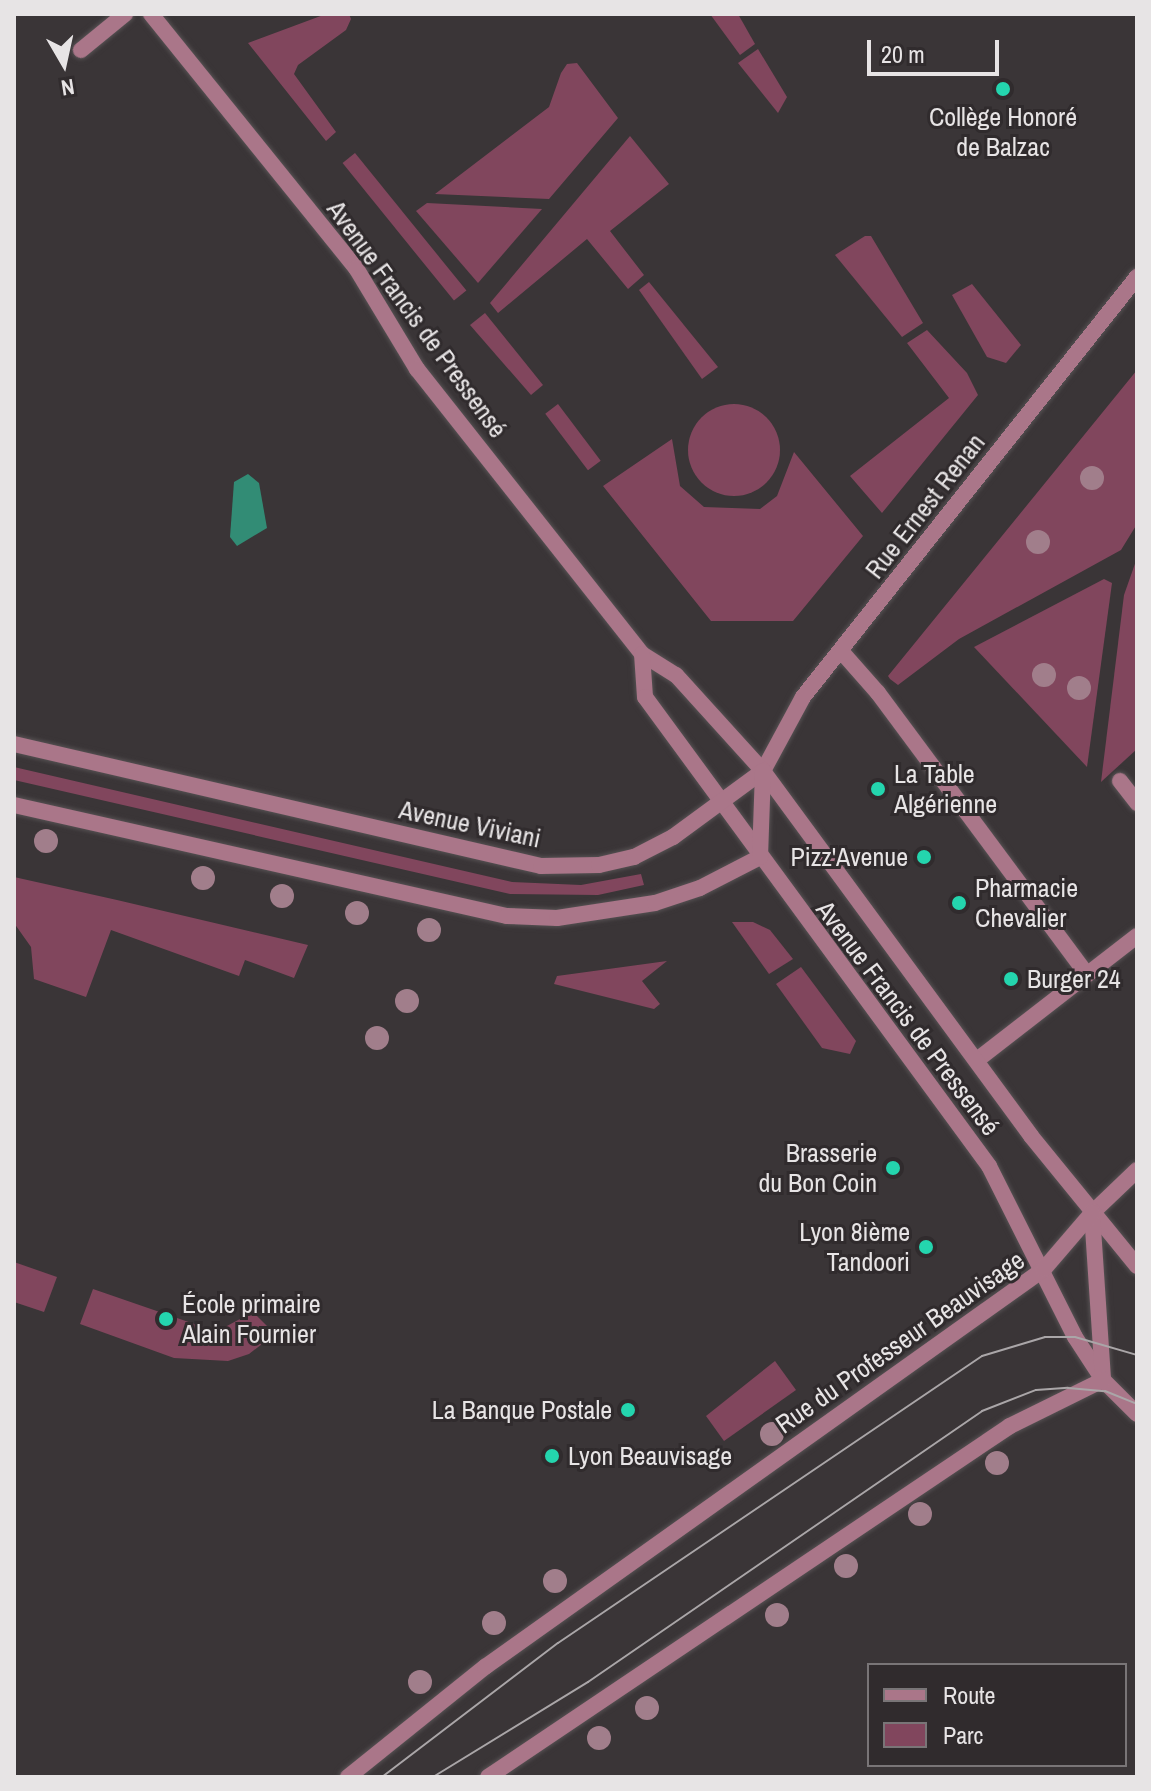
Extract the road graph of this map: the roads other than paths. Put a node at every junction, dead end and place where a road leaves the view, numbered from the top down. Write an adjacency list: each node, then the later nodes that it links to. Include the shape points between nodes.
1 (125, 14): 3 (street)
2 (151, 14): 6 (street, Avenue Francis de Pressensé, via 356,268 417,369)
3 (81, 50)
4 (1137, 277): 5 (street, Rue Ernest Renan)
5 (841, 651): 8 (street, Rue Ernest Renan, via 803,697); 15 (street)
6 (642, 654): 8 (street, Avenue Francis de Pressensé, via 676,675); 10 (street, Avenue Francis de Pressensé, via 645,697)
7 (14, 744): 10 (street, Avenue Viviani, via 541,866 599,865 634,857)
8 (763, 771): 10 (street, Avenue Viviani); 13 (street); 16 (street, Avenue Francis de Pressensé)
9 (1120, 781): 11 (street)
10 (723, 801): 13 (street, Avenue Francis de Pressensé)
11 (1137, 803)
12 (14, 805): 13 (street, via 507,916 557,918 655,903 700,888)
13 (760, 857): 20 (street, Avenue Francis de Pressensé, via 989,1166)
14 (1137, 936): 15 (street)
15 (1087, 974): 16 (street)
16 (977, 1060): 18 (street, Avenue Francis de Pressensé)
17 (1137, 1170): 18 (street, Rue du Professeur Beauvisage)
18 (1092, 1213): 19 (street, Avenue Francis de Pressensé); 20 (street, Rue du Professeur Beauvisage); 21 (street)
19 (1137, 1266)
20 (1044, 1269): 21 (street, Avenue Francis de Pressensé, via 1075,1337); 23 (street, Rue du Professeur Beauvisage, via 485,1667)
21 (1103, 1380): 22 (street, Avenue Francis de Pressensé); 24 (street, via 1010,1426)
22 (1137, 1414)
23 (348, 1777)
24 (488, 1777)

